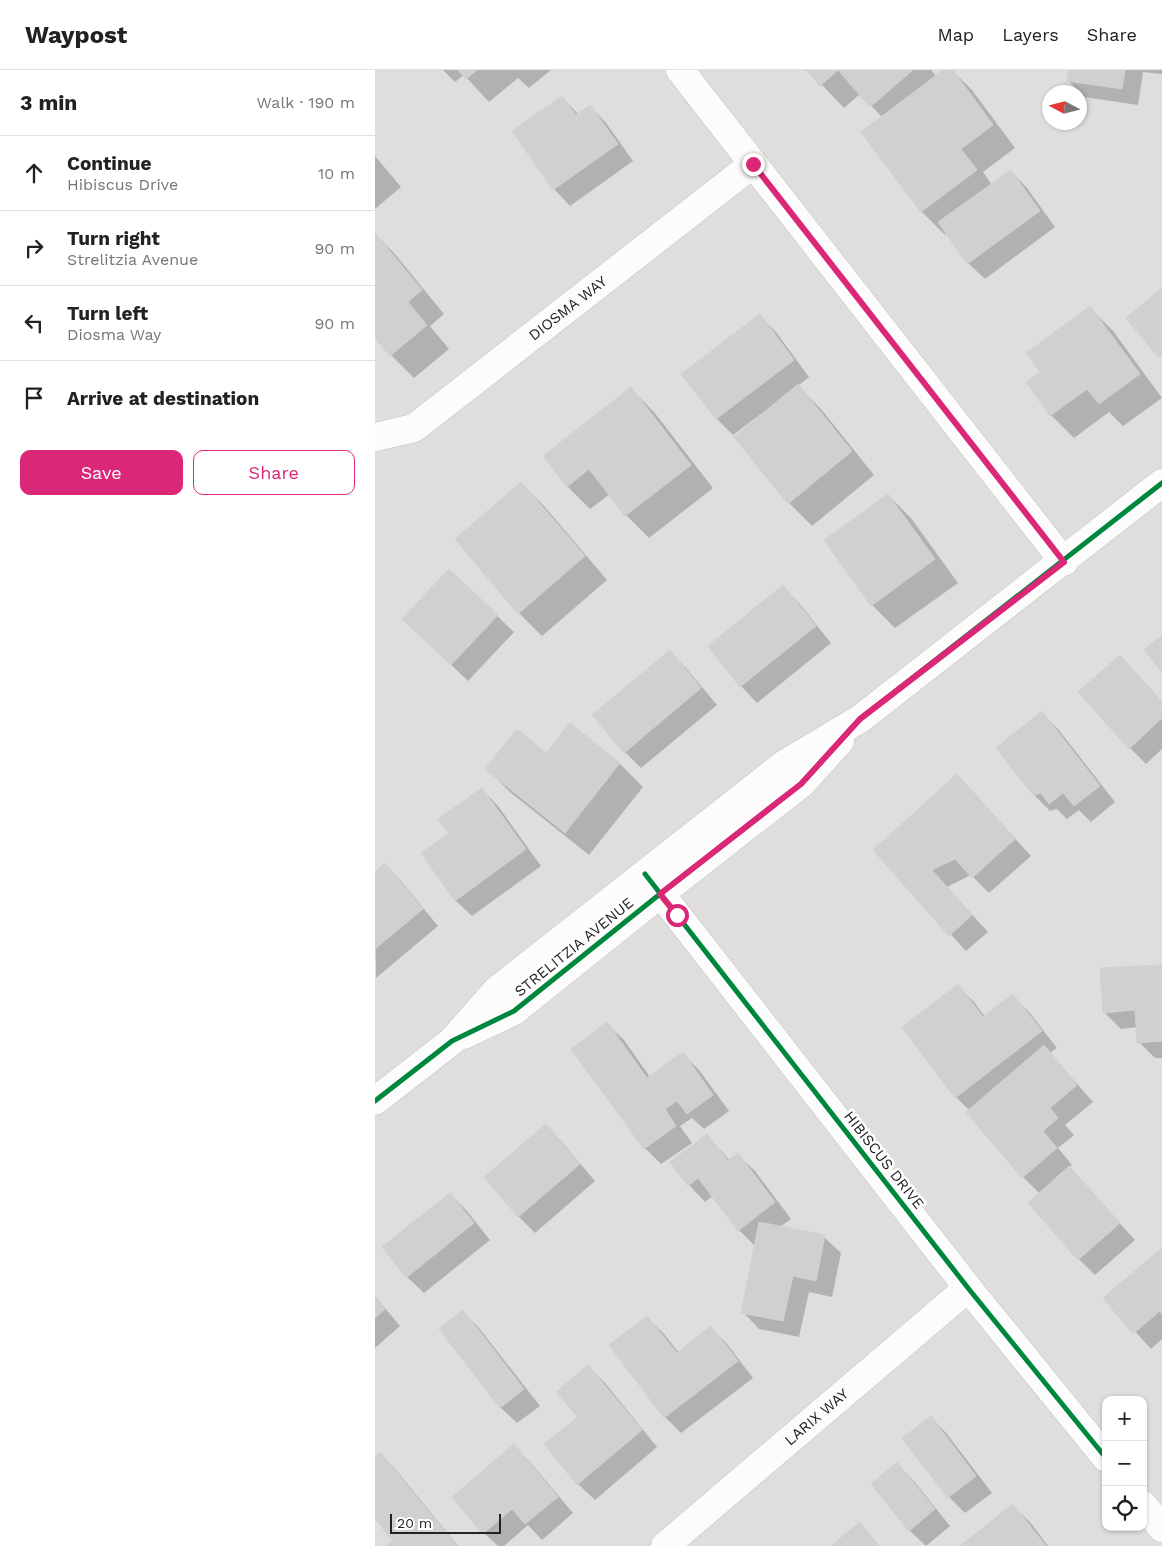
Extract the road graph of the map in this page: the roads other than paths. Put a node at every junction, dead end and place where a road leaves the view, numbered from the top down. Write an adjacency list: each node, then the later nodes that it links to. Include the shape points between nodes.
1 (680, 70): 2 (street)
2 (753, 164): 3 (street, DIOSMA WAY, via 414,428); 5 (street)
3 (375, 437)
4 (1162, 484): 5 (street, STRELITZIA AVENUE)
5 (1064, 562): 6 (street, STRELITZIA AVENUE, via 860,719 783,765)
6 (653, 884): 7 (street, STRELITZIA AVENUE, via 497,990 452,1041); 8 (street, HIBISCUS DRIVE)
7 (375, 1101)
8 (968, 1288): 9 (street, HIBISCUS DRIVE); 12 (street, LARIX WAY)
9 (1102, 1453)
10 (1147, 1509): 11 (street)
11 (1162, 1528)
12 (665, 1546)

